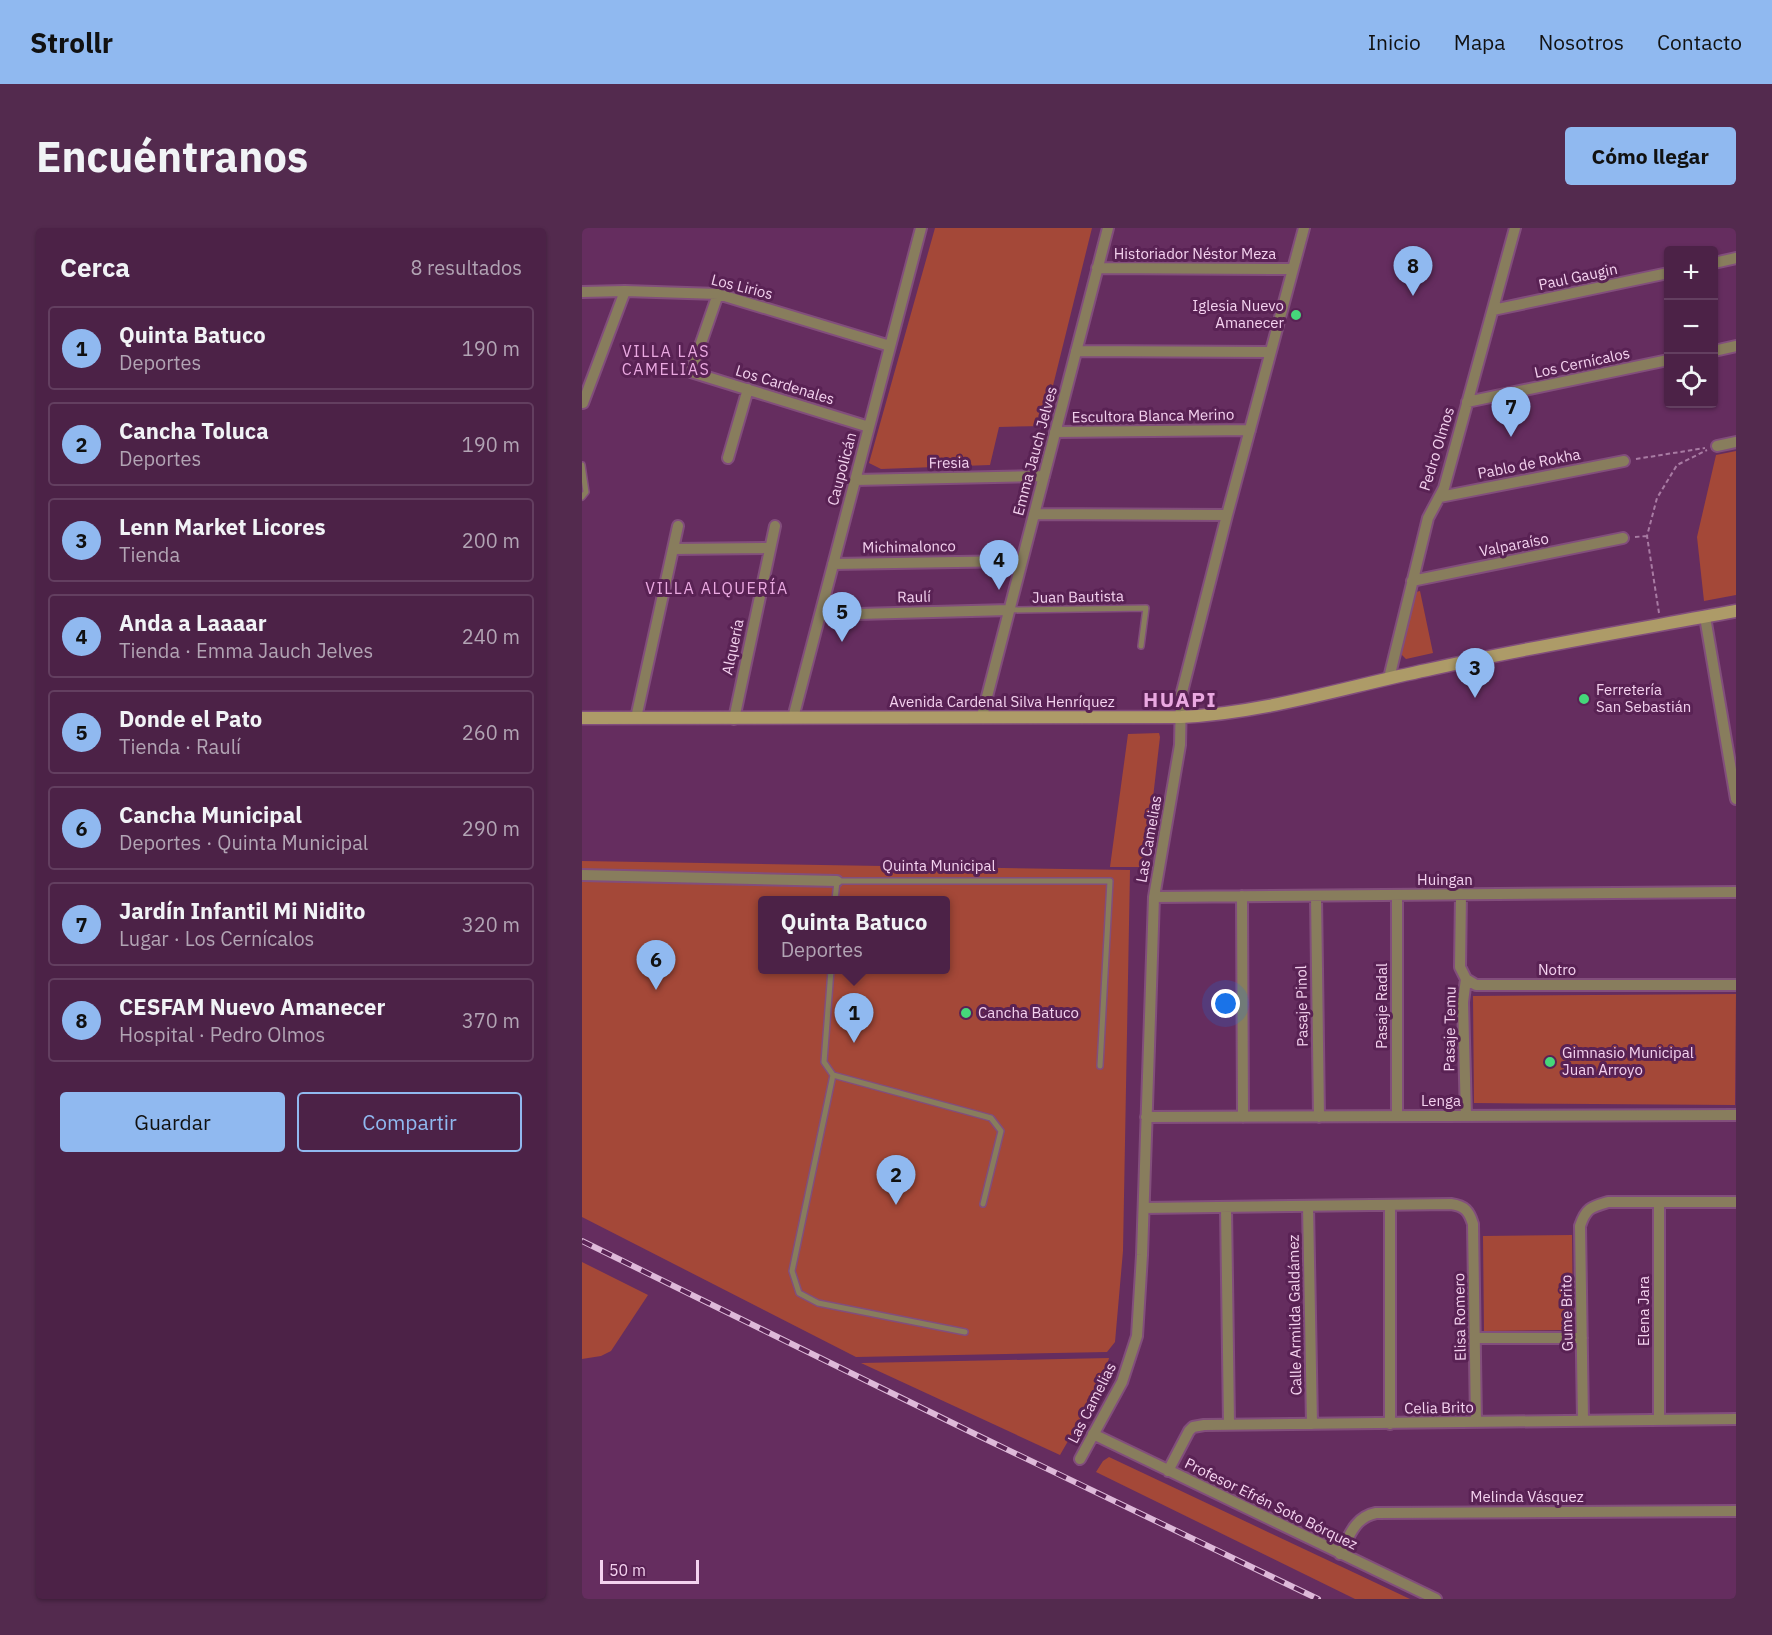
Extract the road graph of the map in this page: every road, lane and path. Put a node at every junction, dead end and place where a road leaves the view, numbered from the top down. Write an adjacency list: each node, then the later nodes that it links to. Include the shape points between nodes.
1 (921, 228): 14 (street, Caupolicán)
2 (1108, 228): 7 (street, Emma Jauch Jelves)
3 (1305, 228): 8 (street, Las Camelias)
4 (1515, 228): 13 (street, Pedro Olmos)
5 (1736, 258): 6 (street)
6 (1718, 262)
7 (1097, 268): 8 (street, Historiador Néstor Meza); 17 (street, Emma Jauch Jelves)
8 (1292, 269): 18 (street, Las Camelias)
9 (1664, 274): 13 (street, Paul Gaugin)
10 (626, 291): 11 (street, Los Lirios); 12 (street, Los Lirios); 22 (street)
11 (582, 292)
12 (718, 294): 14 (street, Los Lirios); 20 (street, Los Cardenales, via 691,372)
13 (1493, 310): 21 (street, Pedro Olmos)
14 (890, 346): 23 (street, Caupolicán)
15 (1736, 346): 16 (street)
16 (1718, 350)
17 (1076, 351): 18 (street); 25 (street, Emma Jauch Jelves)
18 (1270, 352): 24 (street, Las Camelias)
19 (1664, 361): 21 (street, Los Cernícalos)
20 (748, 389): 23 (street, Los Cardenales); 28 (street)
21 (1467, 402): 34 (street, Pedro Olmos)
22 (583, 403)
23 (869, 427): 32 (street, Caupolicán)
24 (1251, 430): 25 (street, Escultora Blanca Merino); 36 (street, Las Camelias)
25 (1055, 432): 31 (street, Emma Jauch Jelves)
26 (1736, 442): 27 (street)
27 (1717, 446): 29 (path); 49 (path, via 1677,465 1657,498 1647,536)
28 (728, 458)
29 (1624, 461): 34 (street, Pablo de Rokha)
30 (582, 465): 33 (lane, via 586,492)
31 (1044, 476): 32 (street, Fresia); 35 (street, Emma Jauch Jelves)
32 (855, 480): 43 (street, Caupolicán)
33 (582, 497)
34 (1440, 497): 44 (street, Pedro Olmos, via 1428,518)
35 (1034, 514): 36 (street); 42 (street, Emma Jauch Jelves)
36 (1227, 515): 53 (street, Las Camelias, via 1180,696)
37 (678, 526): 41 (street)
38 (775, 526): 40 (street, Alquería)
39 (1623, 538): 44 (street, Valparaíso)
40 (770, 548): 41 (street); 57 (street, Alquería)
41 (673, 549): 55 (street)
42 (1022, 561): 43 (street, Michimalonco); 45 (street, Emma Jauch Jelves)
43 (833, 564): 47 (street, Caupolicán)
44 (1412, 581): 51 (street, Pedro Olmos)
45 (1009, 610): 47 (street, Raulí); 50 (lane, Juan Bautista, via 1146,608); 52 (street, Emma Jauch Jelves)
46 (1736, 611): 48 (street, Avenida Cardenal Silva Henríquez)
47 (819, 615): 56 (street, Caupolicán)
48 (1705, 617): 49 (street, Avenida Cardenal Silva Henríquez); 58 (street)
49 (1662, 625): 51 (street, Avenida Cardenal Silva Henríquez)
50 (1141, 646)
51 (1389, 678): 53 (street, Avenida Cardenal Silva Henríquez, via 1255,710)
52 (982, 716): 53 (street, Avenida Cardenal Silva Henríquez); 56 (street, Avenida Cardenal Silva Henríquez)
53 (1181, 717): 67 (street, Las Camelias, via 1180,751)
54 (582, 718): 55 (street, Avenida Cardenal Silva Henríquez)
55 (636, 718): 57 (street, Avenida Cardenal Silva Henríquez)
56 (793, 718): 57 (street, Avenida Cardenal Silva Henríquez)
57 (734, 719)
58 (1736, 799)
59 (582, 875): 60 (street, Quinta Municipal)
60 (837, 880): 64 (lane); 71 (lane, Quinta Municipal, via 1110,881)
61 (1736, 892): 62 (street, Huingan)
62 (1461, 894): 63 (street, Huingan); 69 (street, via 1460,967)
63 (1397, 895): 66 (street, Huingan); 74 (street, Pasaje Radal)
64 (835, 896)
65 (1242, 896): 66 (street, Huingan); 67 (street, Huingan); 77 (street)
66 (1316, 896): 78 (street, Pasaje Pinol)
67 (1154, 897): 76 (street, Las Camelias)
68 (831, 974): 72 (lane, via 824,1062)
69 (1466, 979): 70 (street, Notro, via 1481,985); 75 (street, Pasaje Temu)
70 (1736, 985)
71 (1100, 1066)
72 (833, 1075): 81 (lane, via 991,1118 1001,1131); 86 (lane, via 792,1271 799,1293 818,1303)
73 (1736, 1115): 75 (street, Lenga)
74 (1397, 1116): 75 (street, Lenga); 78 (street, Lenga)
75 (1466, 1116)
76 (1146, 1117): 77 (street, Lenga); 85 (street, Las Camelias)
77 (1243, 1117): 78 (street, Lenga)
78 (1319, 1117)
79 (1659, 1202): 80 (street); 88 (street, Gume Brito, via 1608,1202 1590,1208 1584,1215); 91 (street, Elena Jara)
80 (1736, 1202)
81 (983, 1204)
82 (1390, 1205): 83 (street); 87 (street, Elisa Romero, via 1451,1204 1461,1205 1469,1212 1473,1230); 95 (street)
83 (1308, 1206): 84 (street); 94 (street, Calle Armilda Galdámez)
84 (1226, 1207): 85 (street); 93 (street)
85 (1144, 1208): 96 (street, Las Camelias, via 1137,1336 1125,1376)
86 (965, 1332)
87 (1475, 1338): 88 (street); 92 (street, Elisa Romero)
88 (1582, 1338): 90 (street, Gume Brito)
89 (1736, 1419): 91 (street, Celia Brito)
90 (1583, 1420): 91 (street, Celia Brito); 92 (street, Celia Brito)
91 (1659, 1420)
92 (1476, 1422): 95 (street, Celia Brito)
93 (1229, 1424): 94 (street, Celia Brito); 98 (street, Celia Brito, via 1193,1427)
94 (1312, 1424): 95 (street, Celia Brito)
95 (1390, 1424)
96 (1093, 1434): 97 (street, Las Camelias); 98 (street, Profesor Efrén Soto Bórquez)
97 (1080, 1459)
98 (1168, 1471): 100 (street, Profesor Efrén Soto Bórquez)
99 (1736, 1511): 100 (street, Melinda Vásquez, via 1377,1513 1357,1523)
100 (1340, 1554): 101 (street, Profesor Efrén Soto Bórquez)
101 (1436, 1599)

